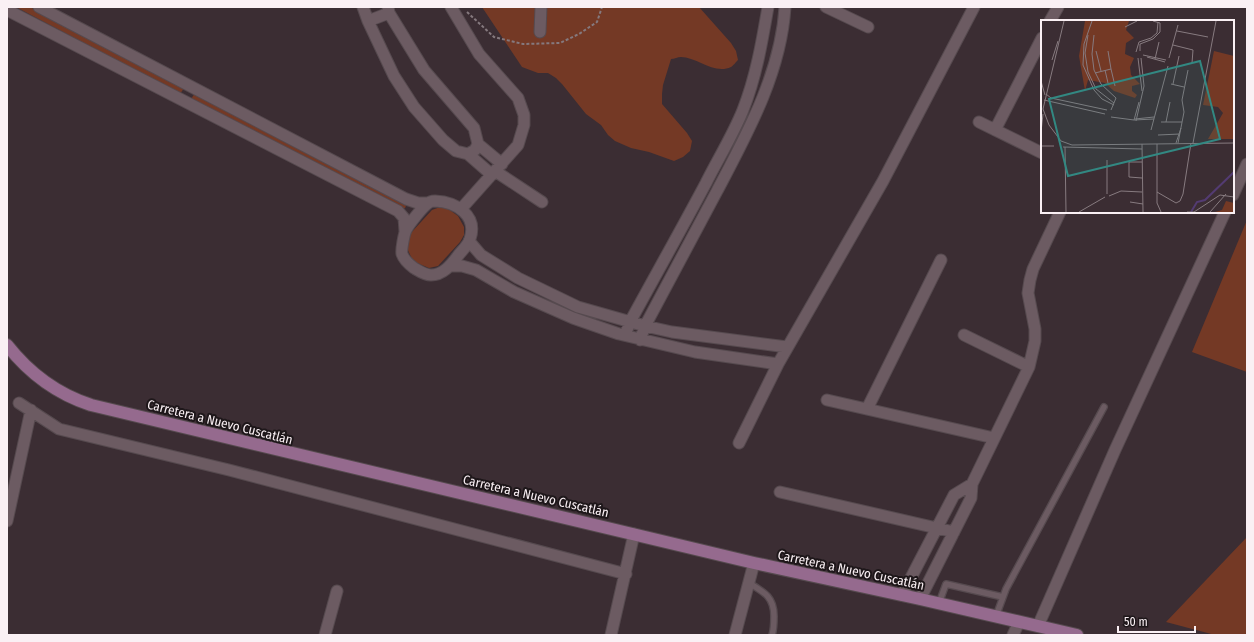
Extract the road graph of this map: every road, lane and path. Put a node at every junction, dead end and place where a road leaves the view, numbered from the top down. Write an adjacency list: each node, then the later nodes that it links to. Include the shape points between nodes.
1 (10, 7): 11 (street)
2 (39, 7): 18 (street)
3 (363, 7): 14 (street)
4 (451, 7): 26 (street, via 479,54 518,98 524,115 518,145)
5 (541, 7): 16 (street)
6 (768, 7): 37 (street, via 762,46 742,110)
7 (785, 7): 38 (street, via 778,50 755,116)
8 (826, 7): 15 (street)
9 (974, 7): 43 (street, via 883,181)
10 (1058, 7): 13 (street)
11 (7, 10): 19 (street)
12 (388, 10): 14 (street); 22 (street, via 424,70 474,128)
13 (1051, 20)
14 (368, 21): 24 (street, via 394,76 414,107 443,140 456,151)
15 (868, 27)
16 (540, 32)
17 (1041, 40): 21 (street)
18 (194, 88): 19 (street); 29 (street, via 406,199)
19 (186, 102): 33 (street, via 398,211 404,218)
20 (979, 122): 21 (street)
21 (995, 130): 23 (street)
22 (478, 144): 24 (street, via 475,150); 26 (street)
23 (1041, 153)
24 (468, 154): 26 (street)
25 (1247, 164): 27 (street)
26 (496, 170): 28 (street); 30 (street)
27 (1234, 192)
28 (542, 202)
29 (428, 203): 30 (street, via 442,201); 33 (street)
30 (461, 209): 34 (street, via 466,213 471,226)
31 (1060, 213): 45 (street, via 1030,280 1028,293 1035,341)
32 (1225, 213): 69 (street, via 1115,450)
33 (405, 231): 36 (street, via 402,254 409,264 430,275 439,274)
34 (469, 241): 36 (street); 37 (street, via 481,255 525,281 578,307)
35 (941, 260): 49 (street)
36 (450, 266): 39 (street, via 476,270 514,292 572,318)
37 (630, 322): 38 (street); 39 (street)
38 (645, 326): 41 (street); 43 (street)
39 (625, 335): 41 (street)
40 (964, 335): 45 (street)
41 (640, 340): 44 (street, via 695,352)
42 (7, 345): 58 (street, Carretera a Nuevo Cuscatlán, via 45,382 69,397 91,405)
43 (787, 347): 44 (street)
44 (778, 364): 52 (street)
45 (1029, 367): 51 (street)
46 (827, 400): 49 (street)
47 (19, 403): 50 (street)
48 (1104, 407): 64 (lane)
49 (867, 409): 51 (street)
50 (31, 410): 55 (street); 60 (street, via 59,429 229,470)
51 (994, 438): 53 (street)
52 (739, 443)
53 (972, 484): 56 (street, via 954,495); 57 (street, via 971,498)
54 (780, 492): 56 (street)
55 (7, 521)
56 (937, 528): 57 (street); 63 (street)
57 (954, 532): 65 (street)
58 (634, 534): 59 (street, Carretera a Nuevo Cuscatlán); 60 (street)
59 (754, 563): 61 (street); 63 (street, Carretera a Nuevo Cuscatlán)
60 (626, 574): 71 (street)
61 (749, 583): 72 (street); 73 (lane, via 763,591 771,600 774,608)
62 (337, 591): 70 (street)
63 (902, 595): 65 (street, Carretera a Nuevo Cuscatlán)
64 (1002, 597): 66 (lane, via 946,584); 67 (lane)
65 (920, 599): 66 (street, Carretera a Nuevo Cuscatlán)
66 (939, 603): 67 (street, Carretera a Nuevo Cuscatlán)
67 (996, 616): 68 (street, Carretera a Nuevo Cuscatlán)
68 (1019, 622): 69 (street, Carretera a Nuevo Cuscatlán); 74 (street)
69 (1038, 626): 75 (street, Carretera a Nuevo Cuscatlán)
70 (325, 635)
71 (612, 635)
72 (735, 635)
73 (772, 635)
74 (1012, 635)
75 (1077, 635)

